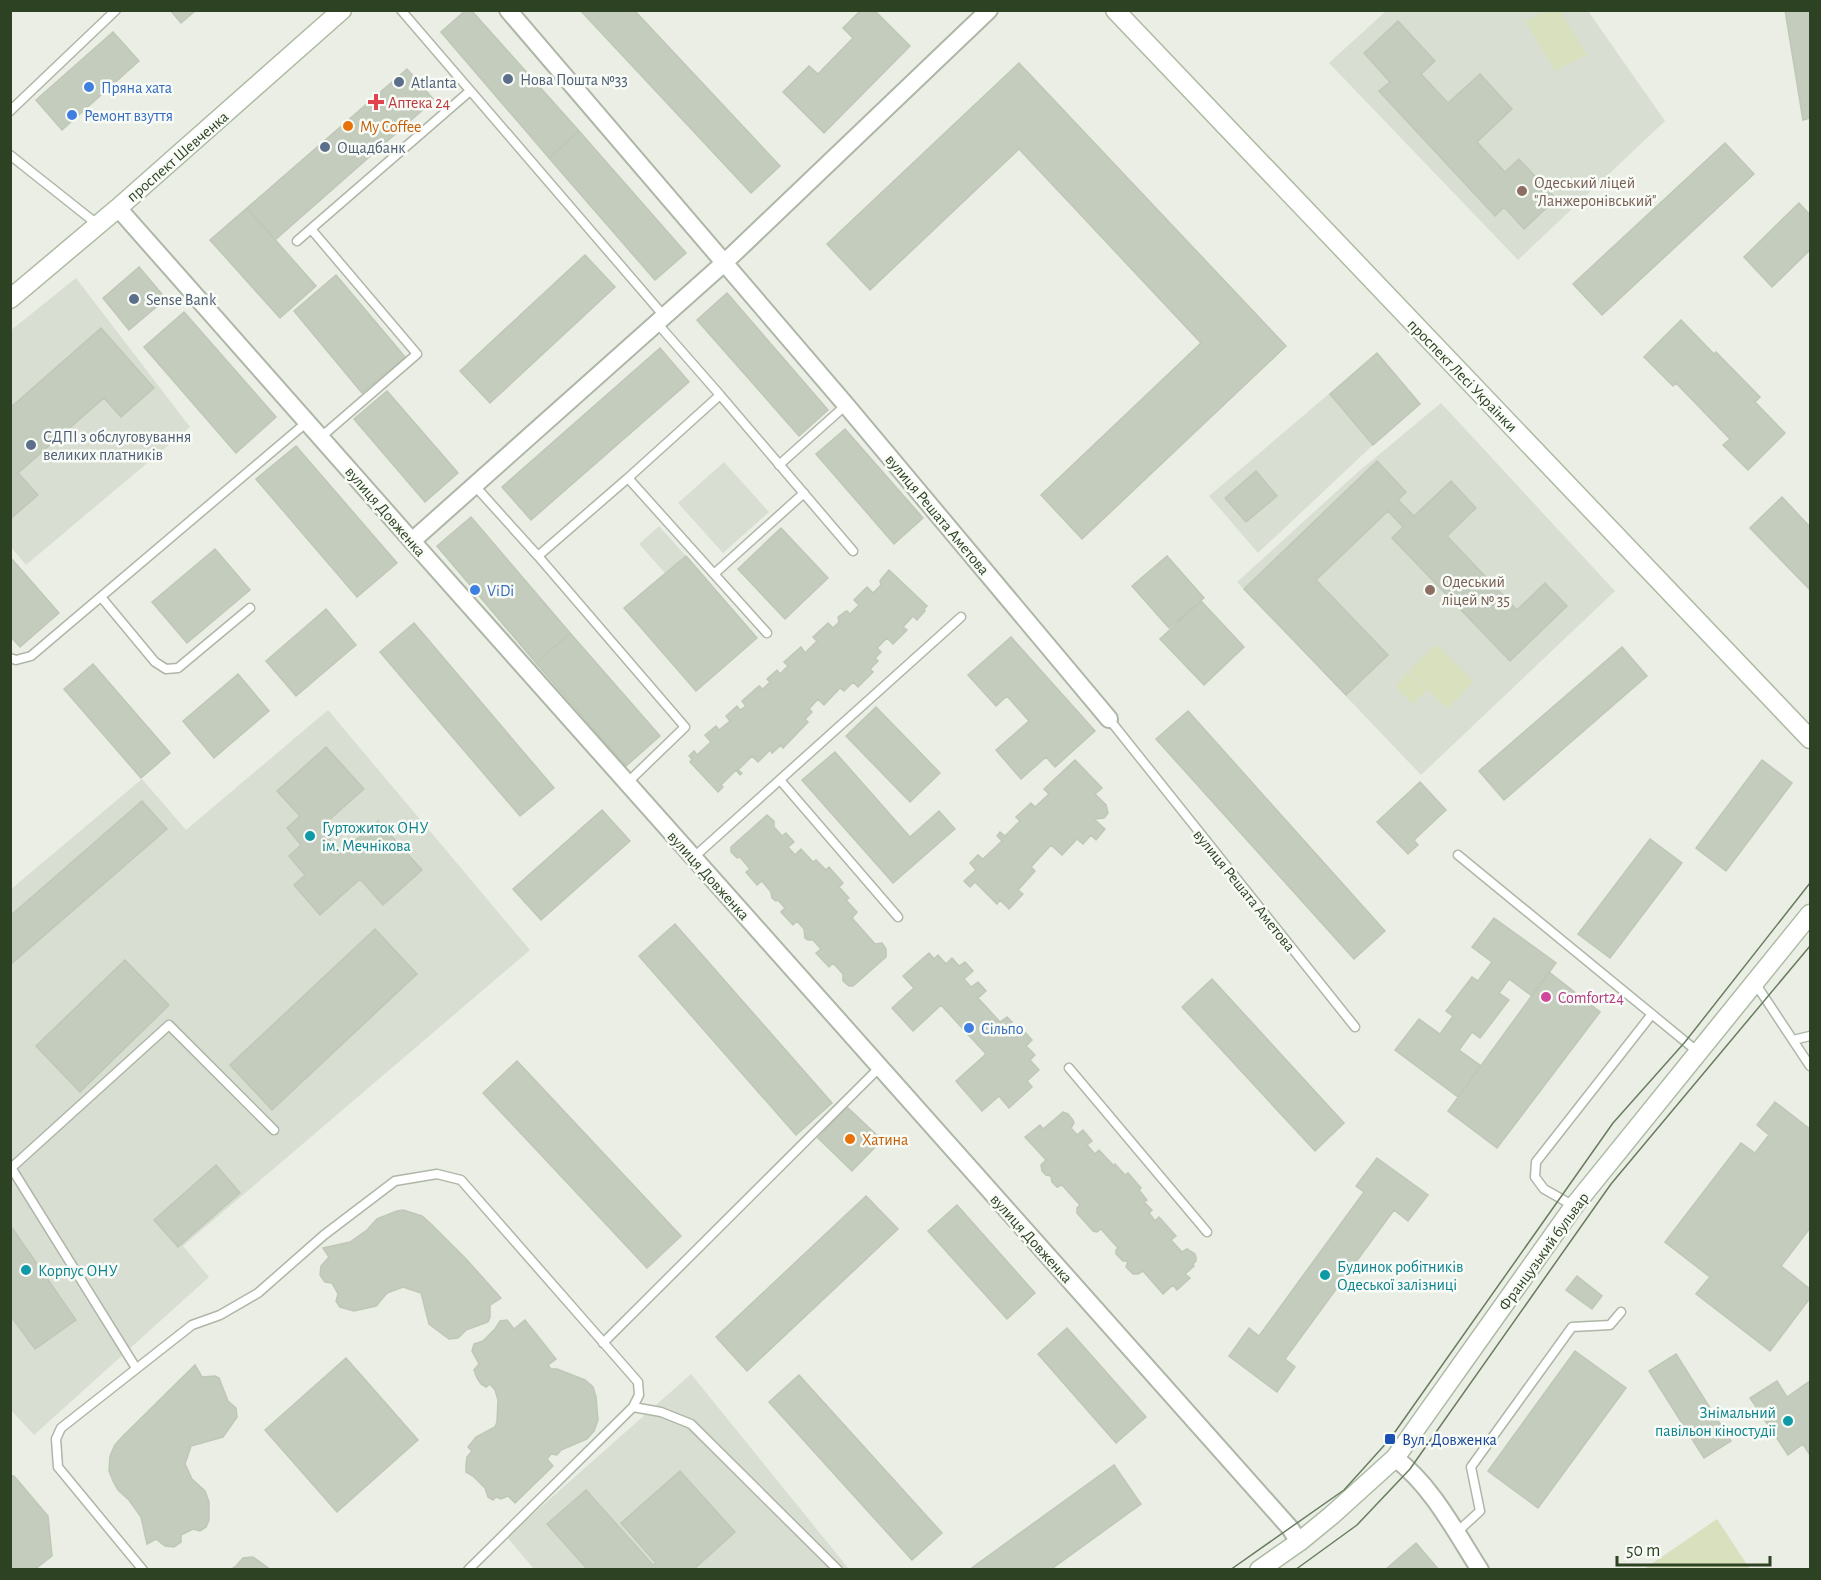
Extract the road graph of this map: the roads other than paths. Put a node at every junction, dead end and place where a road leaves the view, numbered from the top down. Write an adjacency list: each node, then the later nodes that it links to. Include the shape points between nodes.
1 (116, 10): 8 (lane)
2 (342, 10): 10 (street, проспект Шевченка)
3 (400, 10): 7 (lane)
4 (508, 10): 14 (street, вулиця Решата Аметова)
5 (989, 10): 14 (street)
6 (1115, 10): 35 (street, проспект Лесі Українки)
7 (470, 91): 12 (lane); 16 (lane)
8 (10, 111)
9 (10, 155): 11 (lane)
10 (118, 208): 11 (street, проспект Шевченка); 19 (street, вулиця Довженка)
11 (97, 224): 15 (street, проспект Шевченка)
12 (311, 229): 13 (lane); 20 (lane, via 417,354)
13 (297, 241)
14 (724, 263): 16 (street); 18 (street, вулиця Решата Аметова)
15 (10, 299)
16 (660, 319): 17 (lane); 23 (street)
17 (720, 395): 21 (lane); 22 (lane)
18 (846, 405): 21 (lane); 34 (street, вулиця Решата Аметова)
19 (307, 422): 20 (street, вулиця Довженка); 29 (lane)
20 (321, 437): 25 (street, вулиця Довженка)
21 (780, 465): 24 (lane)
22 (628, 478): 27 (lane); 28 (lane)
23 (475, 486): 25 (street); 27 (lane)
24 (804, 493): 26 (lane); 28 (lane)
25 (412, 541): 37 (street, вулиця Довженка)
26 (853, 551)
27 (537, 555): 37 (lane, via 685,726)
28 (714, 574): 32 (lane)
29 (101, 597): 30 (lane, via 155,662 166,669 178,668); 33 (lane, via 31,656)
30 (250, 608)
31 (961, 616): 36 (lane)
32 (766, 633)
33 (10, 658)
34 (1109, 719): 44 (lane, вулиця Решата Аметова)
35 (1810, 739)
36 (780, 780): 39 (lane); 41 (lane)
37 (627, 783): 39 (street, вулиця Довженка)
38 (1458, 855): 43 (lane)
39 (693, 857): 49 (street, вулиця Довженка)
40 (1810, 914): 42 (street, Французький бульвар)
41 (898, 917)
42 (1755, 983): 46 (lane); 47 (street, Французький бульвар)
43 (1652, 1014): 47 (lane); 53 (lane, via 1536,1162 1535,1177 1544,1189)
44 (1355, 1027)
45 (1810, 1036): 46 (lane)
46 (1793, 1040): 48 (lane)
47 (1698, 1052): 53 (street, Французький бульвар)
48 (1810, 1066)
49 (880, 1067): 56 (lane); 61 (street, вулиця Довженка)
50 (1069, 1068): 54 (lane)
51 (274, 1130): 52 (lane, via 170,1025)
52 (11, 1169): 57 (lane)
53 (1574, 1206): 59 (street, Французький бульвар)
54 (1208, 1232)
55 (1621, 1312): 60 (lane, via 1610,1325 1572,1327 1471,1467 1480,1511)
56 (603, 1343): 57 (lane, via 461,1180 437,1174 395,1181 324,1235 258,1293 220,1315 192,1325); 58 (lane, via 638,1382 639,1395)
57 (136, 1368): 62 (lane, via 61,1428 56,1439 58,1467)
58 (633, 1407): 63 (lane); 64 (lane, via 692,1424)
59 (1395, 1458): 60 (street, via 1410,1469); 61 (street, Французький бульвар)
60 (1456, 1533): 66 (street)
61 (1299, 1542): 65 (street, Французький бульвар)
62 (143, 1569)
63 (468, 1569)
64 (838, 1569)
65 (1259, 1569)
66 (1480, 1569)

